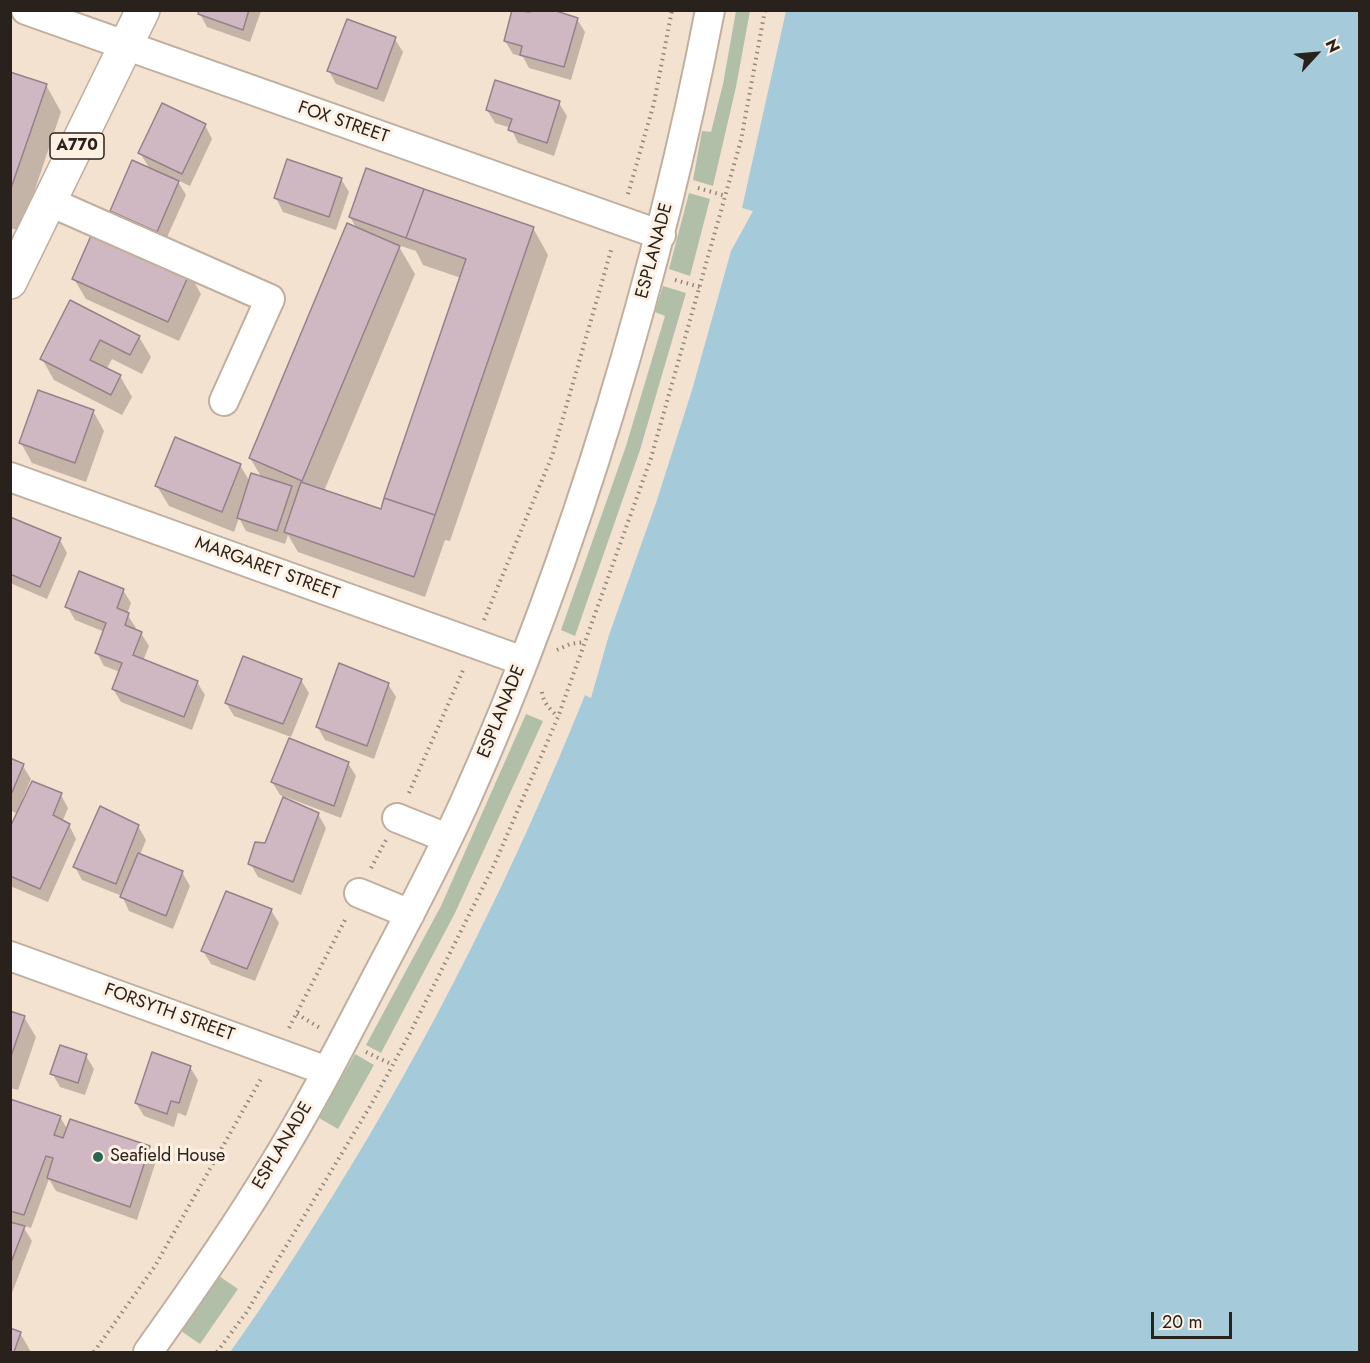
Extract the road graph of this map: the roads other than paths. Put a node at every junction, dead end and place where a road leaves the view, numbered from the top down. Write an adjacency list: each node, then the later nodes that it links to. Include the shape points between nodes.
1 (26, 10): 4 (street, FOX STREET)
2 (143, 10): 4 (main road, A770)
3 (710, 10): 6 (street, ESPLANADE)
4 (127, 46): 5 (main road, A770); 6 (street, FOX STREET)
5 (50, 202): 7 (main road, A770); 8 (street, via 270,299)
6 (661, 235): 10 (street, ESPLANADE, via 596,457)
7 (10, 282)
8 (224, 401)
9 (10, 477): 10 (street, MARGARET STREET)
10 (524, 661): 12 (street, ESPLANADE)
11 (397, 818): 12 (street)
12 (447, 838): 14 (street, ESPLANADE)
13 (359, 893): 14 (street)
14 (410, 914): 16 (street, ESPLANADE)
15 (10, 956): 16 (street, FORSYTH STREET)
16 (327, 1071): 17 (street, ESPLANADE, via 272,1168)
17 (148, 1353)

